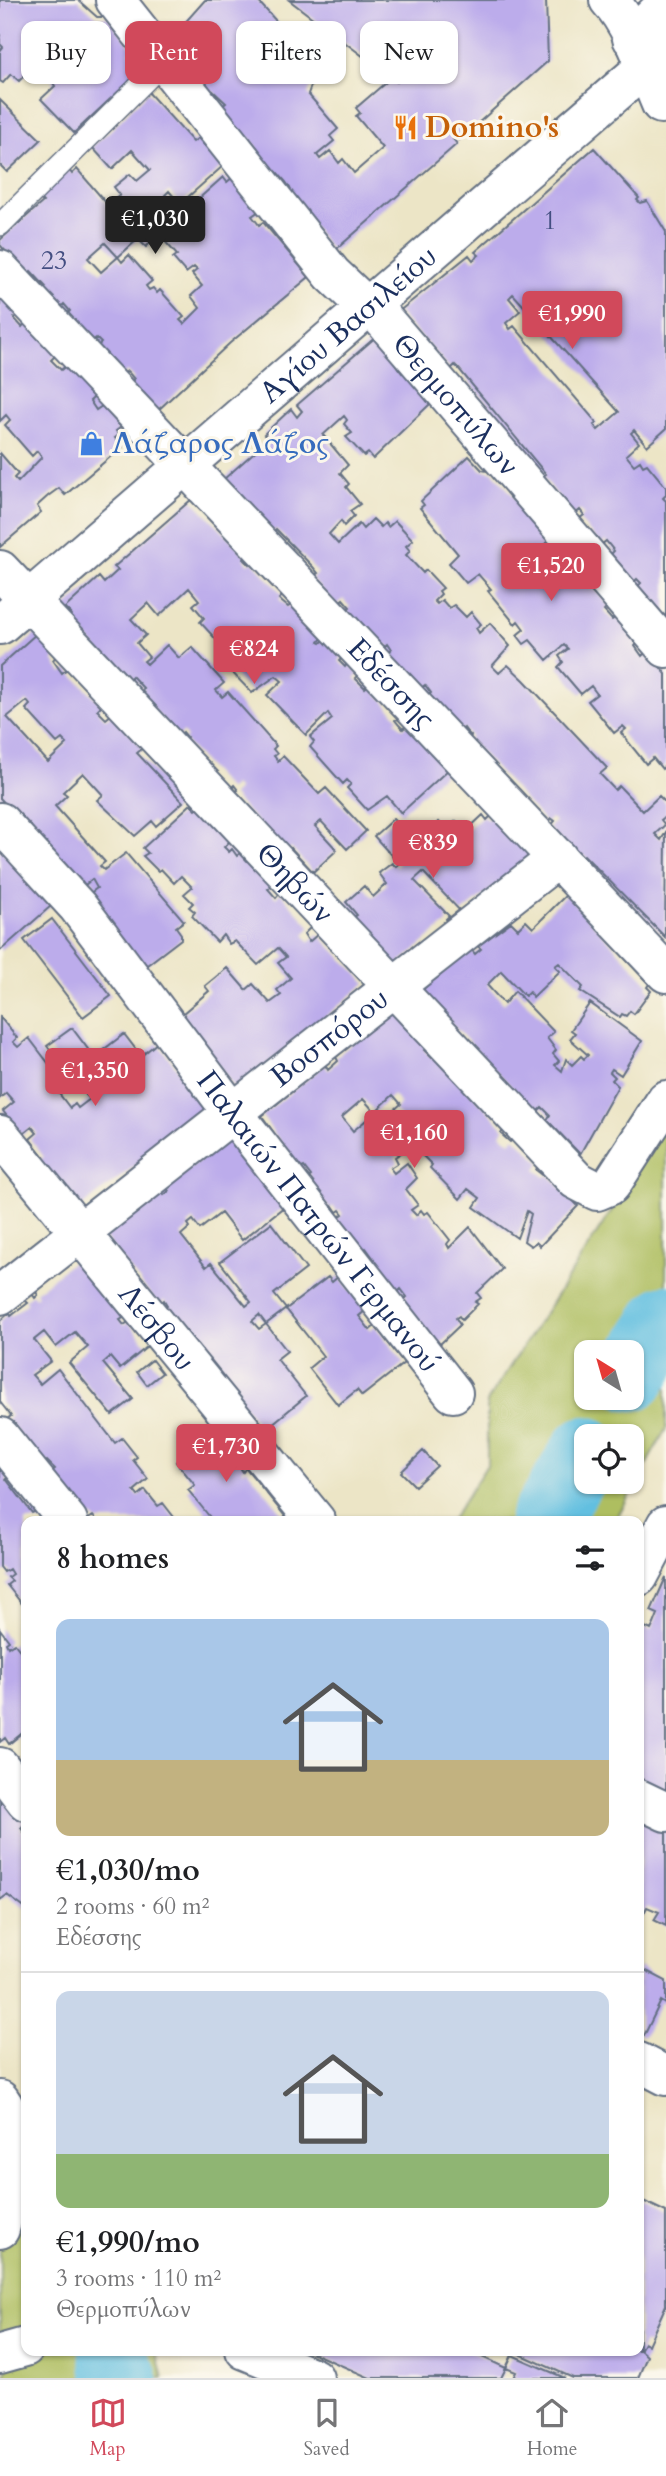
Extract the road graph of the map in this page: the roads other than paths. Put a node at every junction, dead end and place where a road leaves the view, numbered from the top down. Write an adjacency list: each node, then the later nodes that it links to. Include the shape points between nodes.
1 (115, 0): 4 (street, Θερμοπύλων)
2 (609, 0): 5 (street)
3 (666, 4): 5 (street, Αγίου Βασιλείου)
4 (132, 21)
5 (648, 52): 8 (street); 11 (street, Αγίου Βασιλείου)
6 (142, 84): 9 (lane)
7 (183, 84): 11 (street, Θερμοπύλων, via 332,274)
8 (665, 106)
9 (0, 225)
10 (0, 270): 12 (street, Εδέσσης)
11 (368, 308): 12 (street, Αγίου Βασιλείου); 16 (street, Θερμοπύλων, via 381,317)
12 (184, 466): 14 (street, Αγίου Βασιλείου); 18 (street, Εδέσσης)
13 (0, 569): 14 (street, Θηβών)
14 (29, 600): 15 (street, Αγίου Βασιλείου); 20 (street, Θηβών)
15 (0, 625)
16 (666, 649)
17 (0, 822): 22 (street, Παλαιών Πατρών Γερμανού, via 78,907)
18 (558, 858): 19 (street, Εδέσσης); 20 (street, Βοσπόρου)
19 (666, 973)
20 (395, 986): 21 (street, Θηβών, via 576,1180 597,1191 611,1185); 22 (street, Βοσπόρου)
21 (666, 1100)
22 (233, 1113): 24 (street, Βοσπόρου); 26 (street, Παλαιών Πατρών Γερμανού)
23 (0, 1135): 24 (street, Λέσβου)
24 (79, 1233): 25 (street, Βοσπόρου); 29 (street, Λέσβου)
25 (0, 1295)
26 (453, 1393)
27 (0, 1437): 28 (street)
28 (64, 1516)
29 (312, 1516)
30 (666, 1525): 31 (street)
31 (644, 1567)
32 (0, 1767): 33 (street)
33 (21, 1794)
34 (644, 1801): 35 (street)
35 (666, 1812)
36 (644, 2065): 37 (street)
37 (666, 2076)
38 (0, 2100): 39 (street, via 4,2106 5,2211)
39 (0, 2229)
40 (21, 2348): 41 (street)
41 (0, 2354)
42 (260, 2356): 43 (street)
43 (314, 2378)

